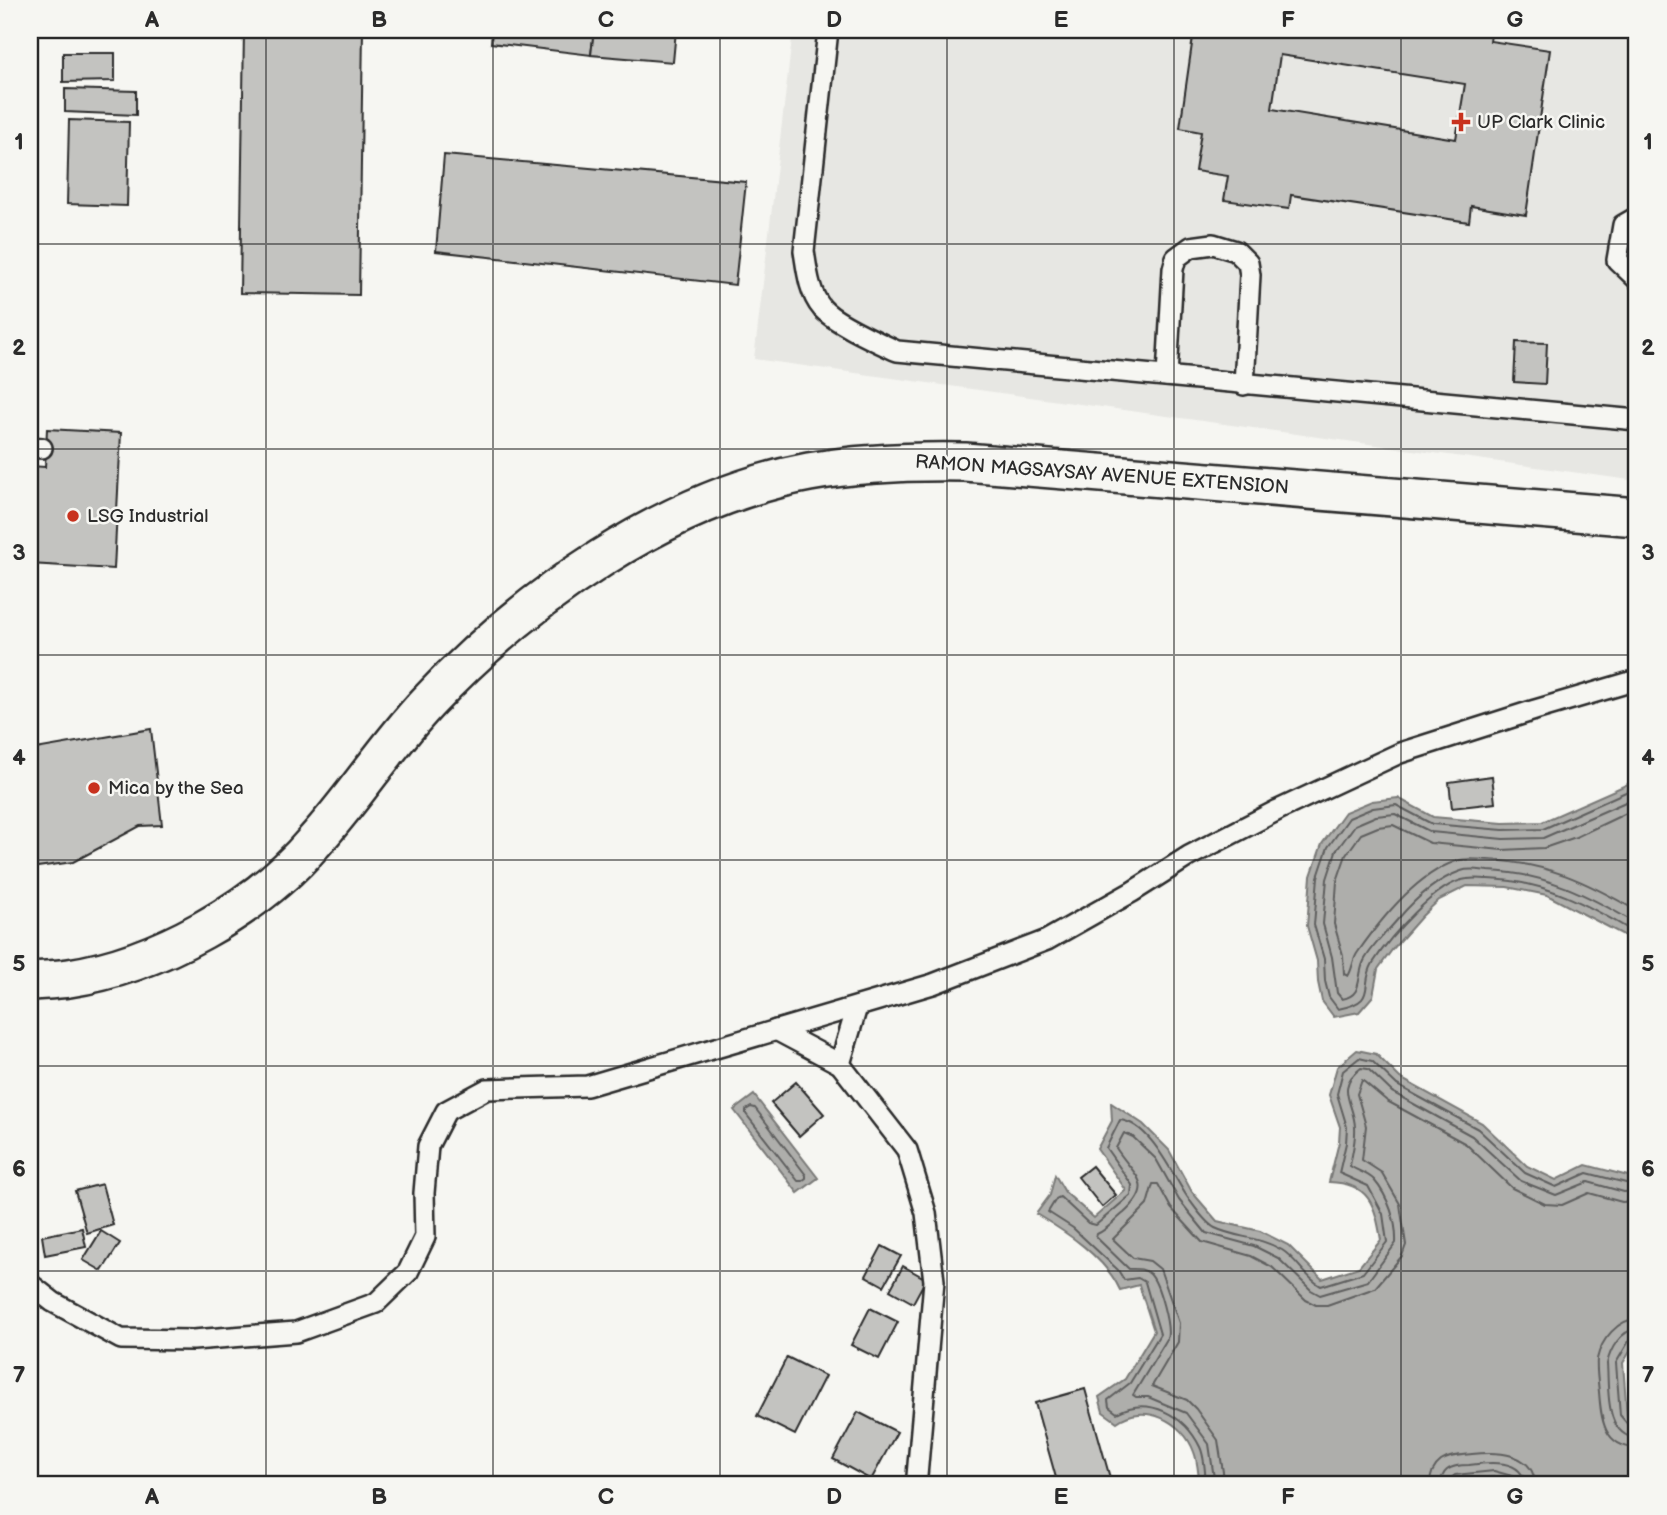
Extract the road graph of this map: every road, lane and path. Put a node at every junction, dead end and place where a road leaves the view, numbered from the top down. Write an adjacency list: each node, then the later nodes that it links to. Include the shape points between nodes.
1 (828, 30): 4 (lane, via 804,251 809,282 822,309 897,351)
2 (1637, 216): 3 (lane, via 1623,225 1617,260)
3 (1637, 279)
4 (1167, 376): 5 (lane); 5 (lane, via 1176,258 1191,247 1213,244 1236,251 1248,262)
5 (1244, 385): 6 (lane)
6 (1637, 420)
7 (1637, 517): 9 (street, RAMON MAGSAYSAY AVENUE EXTENSION, via 965,462 856,465 745,489 634,539 586,568 498,634 425,705 313,844 269,887 179,943 124,965 69,978)
8 (1637, 680): 10 (lane, via 1400,753 1189,856 1047,940)
9 (30, 981)
10 (858, 1007): 11 (lane); 12 (lane)
11 (776, 1030): 12 (lane); 13 (lane, via 587,1086 487,1089 446,1111 428,1146 425,1237 408,1272 376,1303 296,1332 193,1340 121,1339 53,1302)
12 (840, 1064): 14 (lane, via 907,1150 926,1213 934,1281)
13 (30, 1284)
14 (918, 1485)

